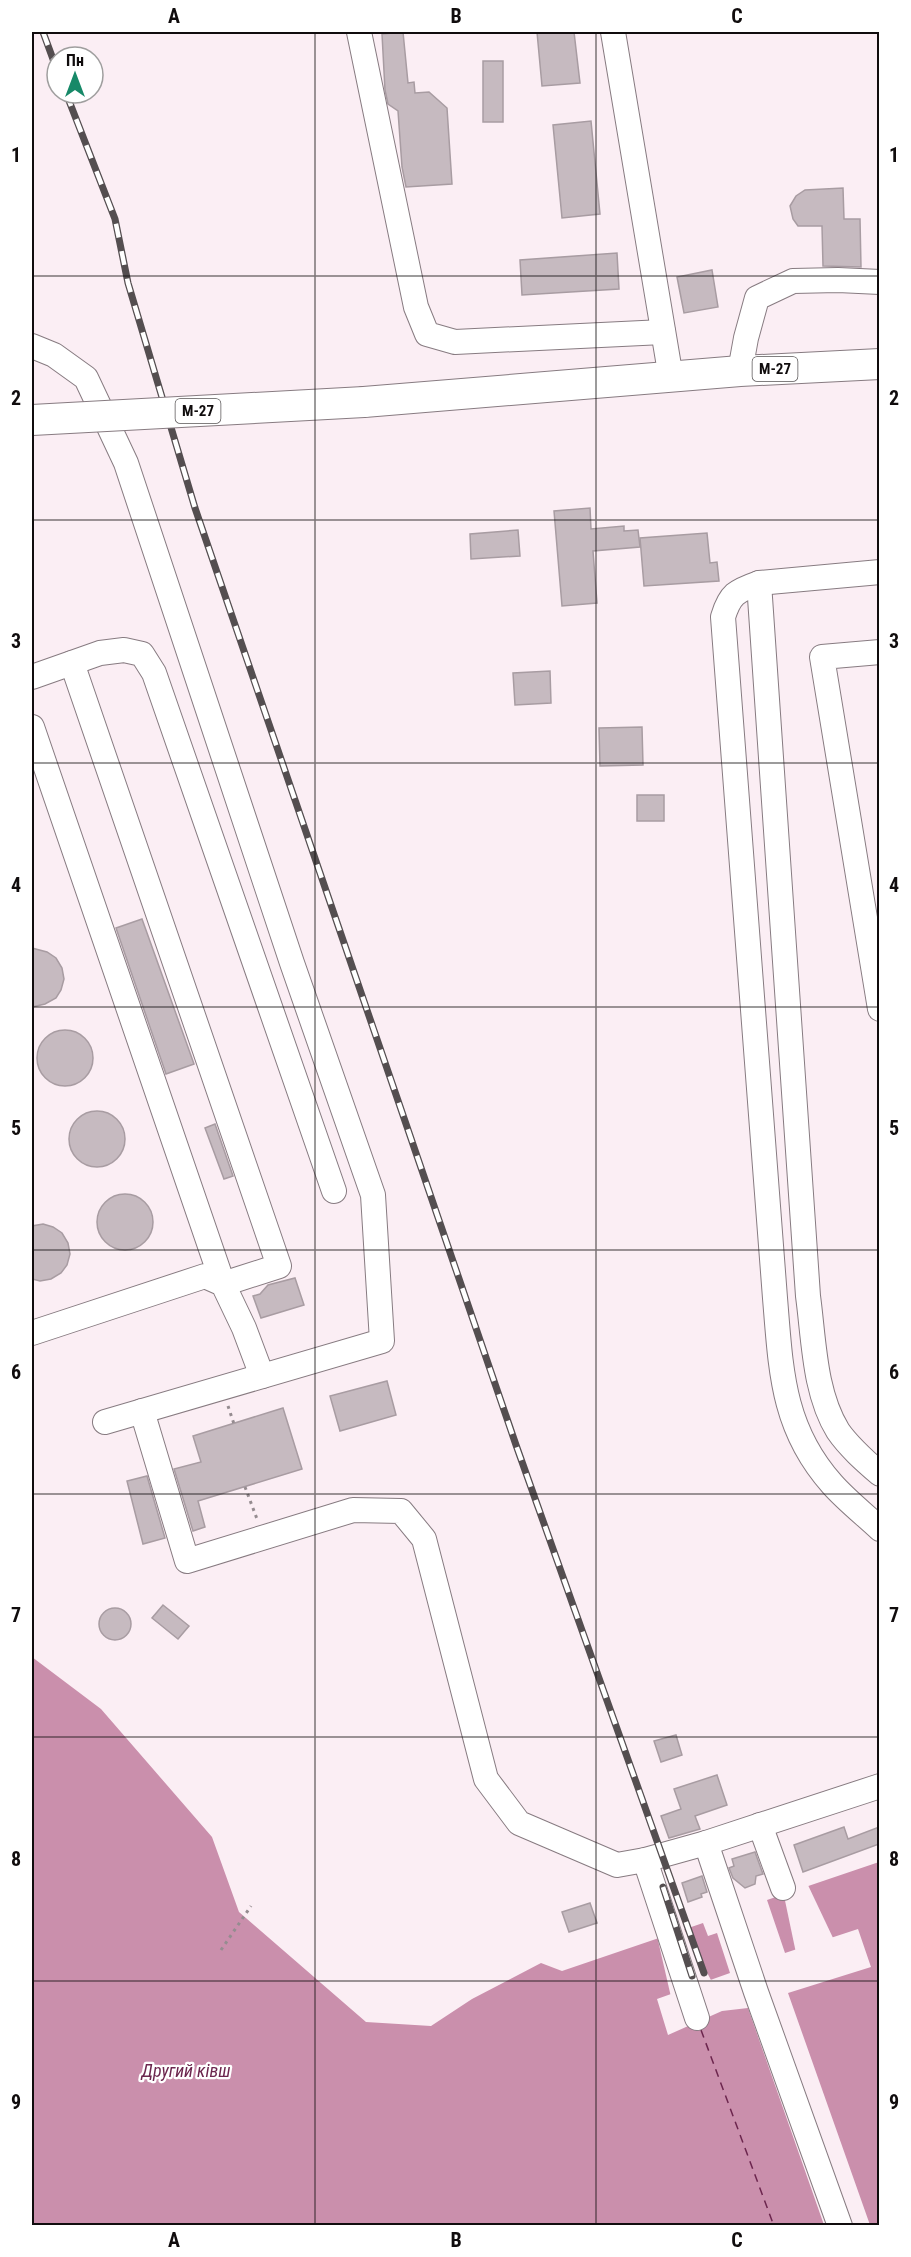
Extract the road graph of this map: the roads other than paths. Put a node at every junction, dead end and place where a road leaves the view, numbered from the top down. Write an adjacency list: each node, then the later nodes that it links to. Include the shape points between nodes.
1 (359, 32): 4 (street, via 416,307 427,334 454,342)
2 (613, 32): 4 (street)
3 (879, 282): 7 (street, via 793,281 757,298)
4 (663, 332): 8 (street)
5 (32, 346): 20 (street, via 54,355 86,378 126,463 373,1195 382,1341)
6 (879, 364): 7 (main road, М-27)
7 (740, 371): 8 (main road, М-27)
8 (670, 378): 9 (main road, М-27, bridge, via 364,402)
9 (32, 420)
10 (879, 572): 11 (street)
11 (759, 583): 23 (street, via 808,1296 828,1412 855,1452); 24 (street, via 740,589 728,600 723,617 779,1352 787,1402 797,1433 833,1485)
12 (879, 652): 16 (street, via 822,657)
13 (72, 663): 14 (street); 17 (street, via 124,650 142,654 154,673); 18 (street, via 279,1266)
14 (32, 677)
15 (32, 727): 18 (street)
16 (879, 1009)
17 (334, 1191)
18 (223, 1284): 19 (street, via 205,1276); 20 (street)
19 (32, 1333)
20 (262, 1376): 21 (street)
21 (142, 1411): 22 (street); 28 (street, via 187,1561 353,1510 401,1511 424,1539 486,1779 519,1824 616,1865)
22 (105, 1422)
23 (879, 1474)
24 (879, 1529)
25 (879, 1786): 26 (street)
26 (760, 1825): 27 (street); 29 (street)
27 (706, 1843): 28 (street); 31 (street)
28 (645, 1860): 30 (street)
29 (783, 1888)
30 (697, 2018)
31 (840, 2226)

